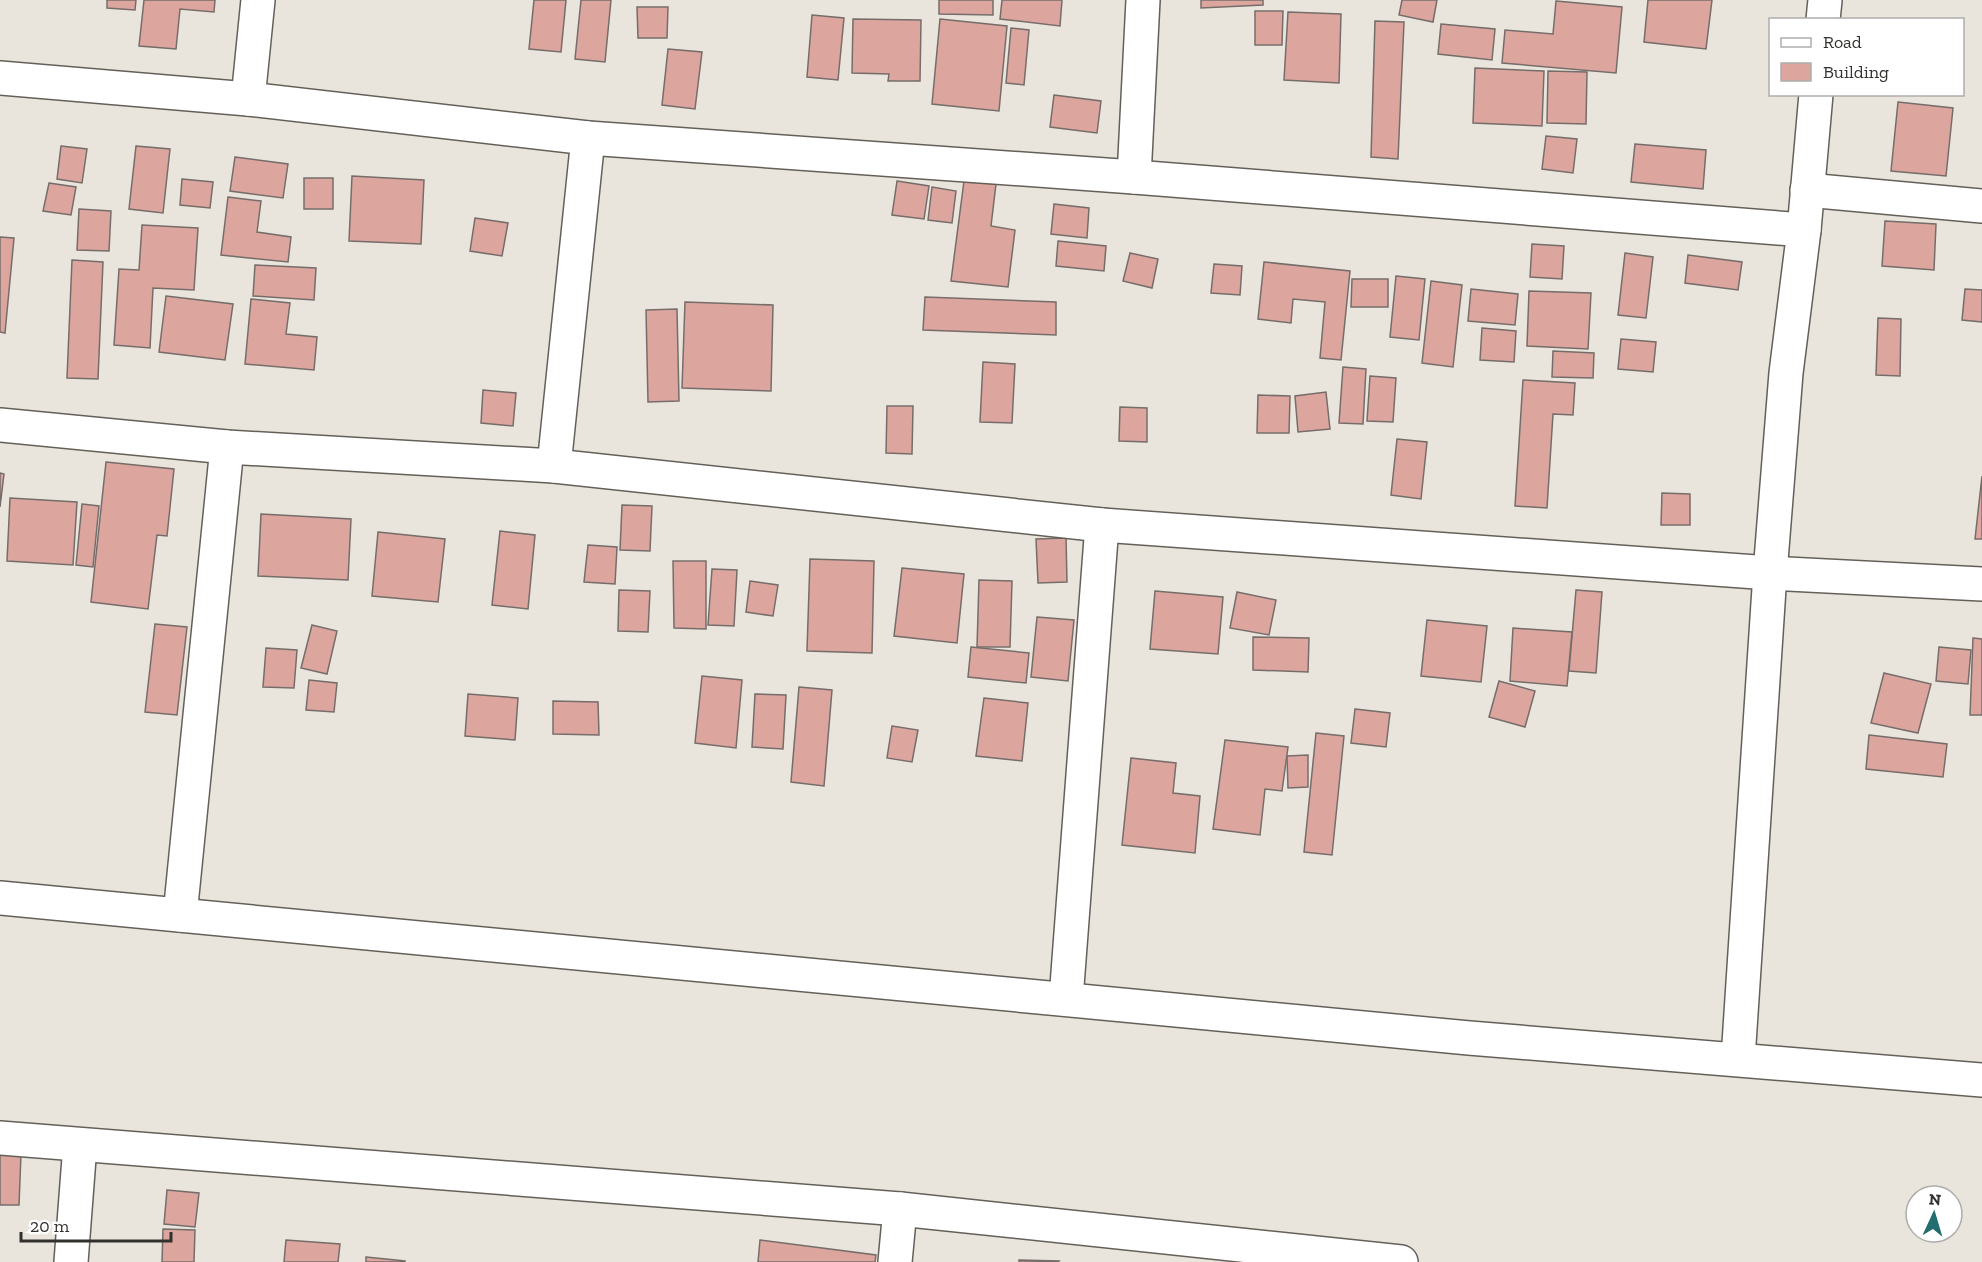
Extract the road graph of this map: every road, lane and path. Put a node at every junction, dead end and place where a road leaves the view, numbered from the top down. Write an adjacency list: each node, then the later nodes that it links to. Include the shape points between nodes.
1 (258, 0): 7 (street)
2 (1143, 0): 9 (street)
3 (1825, 0): 4 (street)
4 (1823, 18)
5 (0, 78): 7 (street)
6 (1816, 96): 10 (street)
7 (248, 99): 8 (street)
8 (588, 138): 9 (street); 15 (street)
9 (1134, 177): 12 (street)
10 (1807, 190): 11 (street); 12 (street)
11 (1982, 206)
12 (1804, 230): 17 (street, via 1786,374)
13 (0, 425): 14 (street)
14 (226, 447): 15 (street); 20 (street)
15 (554, 466): 16 (street)
16 (1102, 525): 17 (street); 21 (street)
17 (1770, 573): 18 (street); 22 (street)
18 (1982, 585)
19 (0, 898): 20 (street)
20 (180, 915): 21 (street)
21 (1066, 999): 22 (street, via 1469,1038)
22 (1738, 1059): 23 (street)
23 (1982, 1080)
24 (0, 1138): 25 (street)
25 (80, 1145): 26 (street); 27 (street)
26 (900, 1209): 28 (street); 29 (street)
27 (71, 1262)
28 (895, 1262)
29 (1401, 1262)

